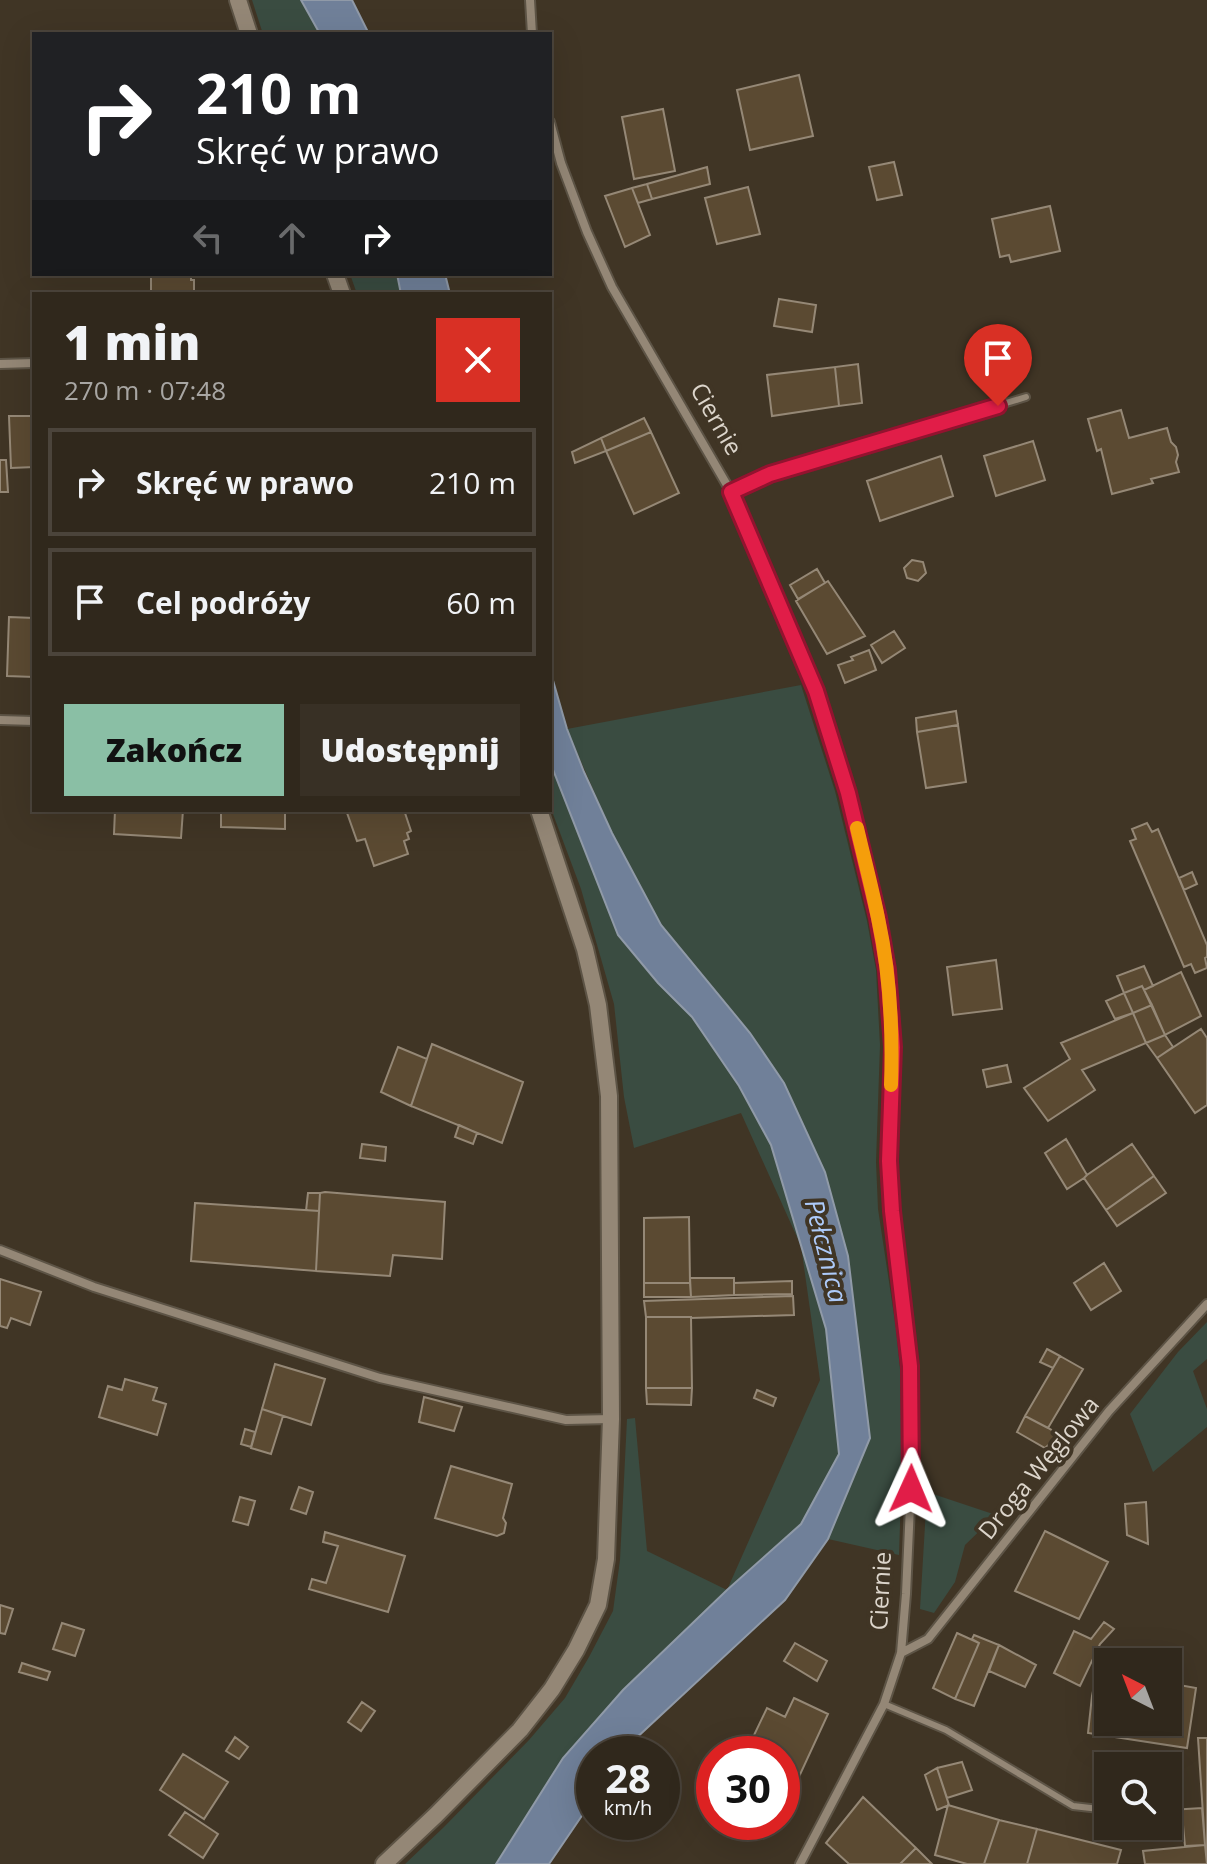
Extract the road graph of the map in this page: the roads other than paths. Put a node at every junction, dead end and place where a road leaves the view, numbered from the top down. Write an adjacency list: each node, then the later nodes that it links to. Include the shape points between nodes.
1 (238, 0): 3 (street)
2 (530, 0): 4 (street)
3 (248, 32)
4 (532, 32)
5 (552, 129): 9 (street, Ciernie, via 612,287)
6 (32, 363): 7 (street)
7 (0, 364)
8 (1026, 397): 9 (lane, via 770,474)
9 (731, 492): 16 (street, Ciernie, via 820,705 848,793 887,970 893,1047 889,1161 910,1366 912,1462)
10 (0, 720): 11 (street)
11 (32, 721)
12 (540, 812): 15 (street, via 585,949 604,1051 611,1170)
13 (0, 1250): 15 (street, via 94,1287 380,1378 566,1420)
14 (1207, 1304): 16 (street, Droga Węglowa, via 1109,1411 928,1639)
15 (611, 1419): 19 (street, via 606,1559 598,1605 576,1650 520,1730)
16 (901, 1653): 17 (street, Ciernie)
17 (884, 1704): 18 (lane, via 946,1730 1073,1806); 20 (street, Ciernie)
18 (1094, 1808)
19 (384, 1864)
20 (800, 1864)

